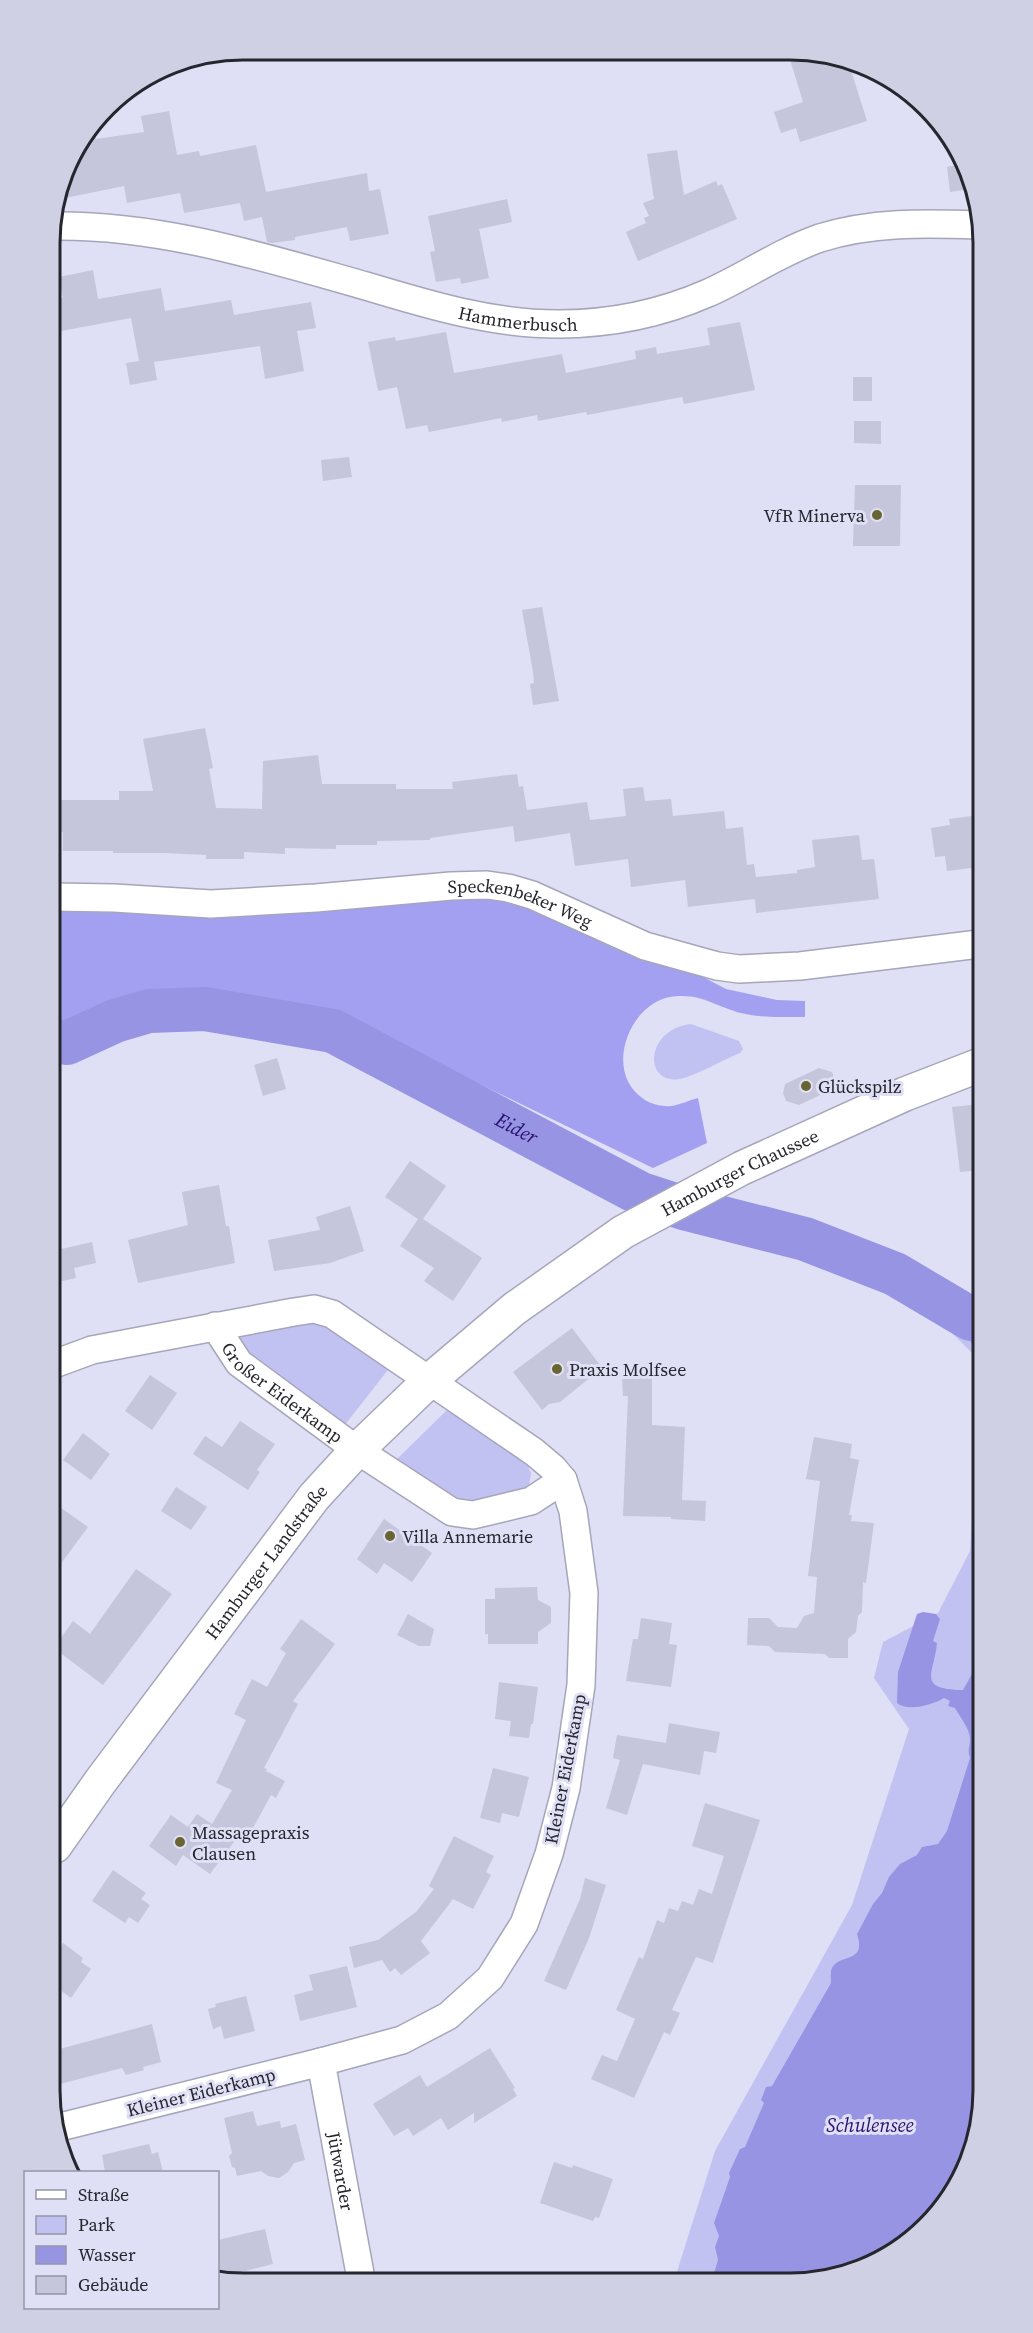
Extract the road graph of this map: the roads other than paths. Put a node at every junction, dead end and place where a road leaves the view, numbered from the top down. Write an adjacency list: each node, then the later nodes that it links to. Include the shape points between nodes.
1 (972, 225): 2 (street, Hammerbusch, via 886,225 858,229 792,249 671,307 633,318 556,324 519,322 439,308 205,242 131,230)
2 (61, 226)
3 (60, 897): 4 (street, Speckenbeker Weg, via 212,904 487,885 532,895 645,946 739,969 800,966)
4 (973, 945)
5 (973, 1068): 6 (main road, Hamburger Chaussee, via 742,1168 623,1232)
6 (514, 1310): 9 (main road, Hamburger Landstraße)
7 (215, 1326): 8 (street, Großer Eiderkamp, via 92,1350); 9 (street, Großer Eiderkamp, via 315,1309 345,1320); 10 (street, Großer Eiderkamp, via 239,1363)
8 (60, 1362)
9 (430, 1380): 10 (main road, Hamburger Landstraße); 11 (street, Kleiner Eiderkamp, via 534,1452)
10 (357, 1450): 11 (street, via 452,1512 473,1515 531,1501); 12 (main road, Hamburger Landstraße, via 307,1507)
11 (563, 1480): 13 (street, Kleiner Eiderkamp, via 579,1538 584,1593 581,1685 566,1788 549,1854 524,1924 490,1978 448,2016 402,2040)
12 (60, 1839)
13 (321, 2062): 14 (street, Kleiner Eiderkamp); 15 (street, Jütwarder)
14 (64, 2126)
15 (360, 2273)

